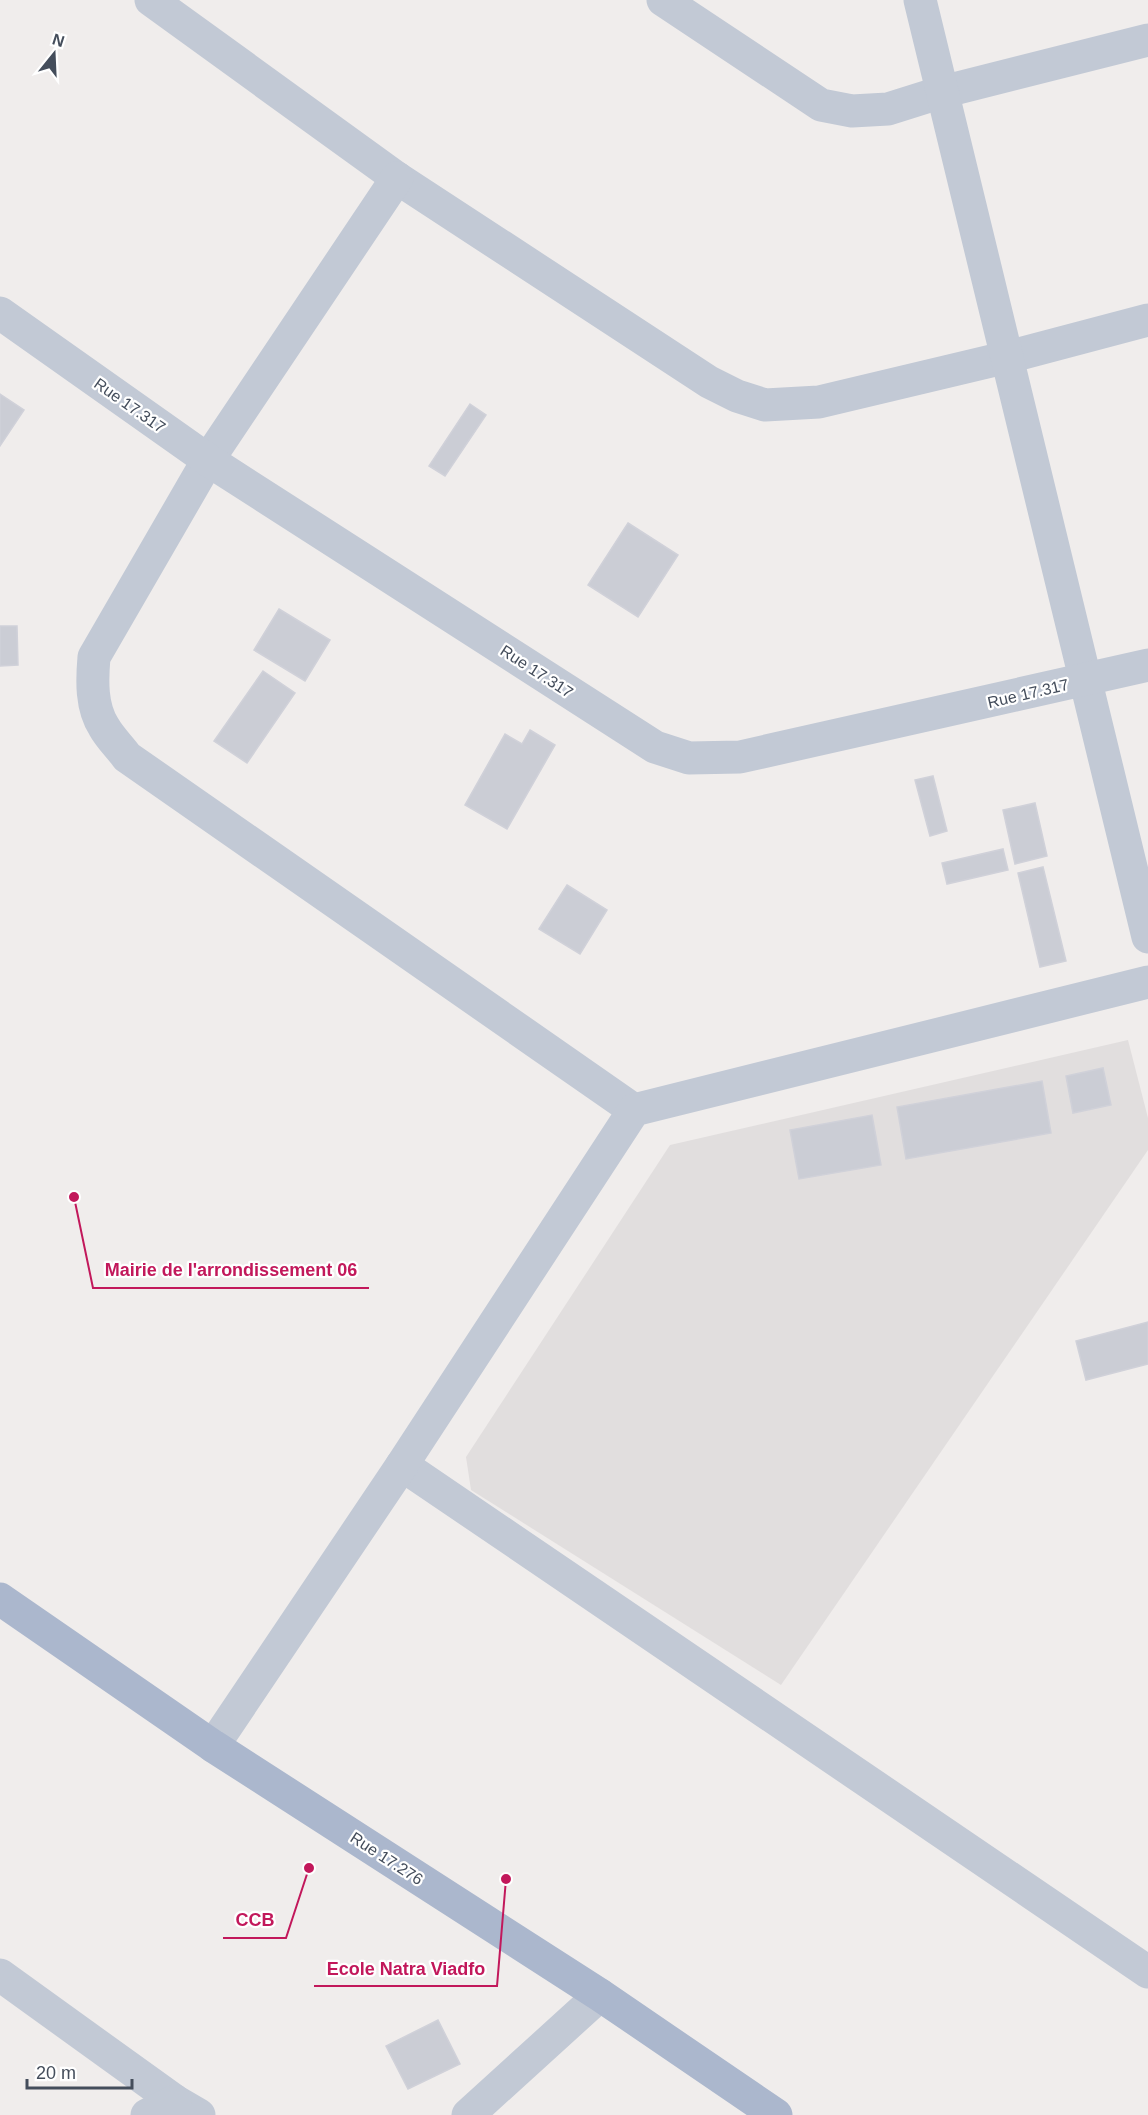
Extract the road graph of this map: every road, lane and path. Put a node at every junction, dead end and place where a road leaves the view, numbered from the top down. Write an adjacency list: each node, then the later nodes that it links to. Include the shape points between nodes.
1 (151, 0): 6 (street)
2 (663, 0): 5 (street, via 821,105 852,111 888,109)
3 (920, 0): 5 (street)
4 (1148, 40): 5 (street)
5 (942, 92): 9 (street)
6 (397, 178): 9 (street, via 710,382 765,405 819,402); 10 (street)
7 (0, 313): 10 (street, Rue 17.317)
8 (1148, 320): 9 (street)
9 (1008, 357): 12 (street)
10 (208, 460): 12 (street, Rue 17.317, via 655,747 689,758 740,757); 15 (street, via 94,657 94,701 103,726 127,757)
11 (1148, 665): 12 (street, Rue 17.317)
12 (1087, 680): 13 (street)
13 (1148, 937)
14 (1148, 982): 15 (street)
15 (634, 1110): 16 (street)
16 (402, 1465): 18 (street); 19 (street)
17 (0, 1599): 18 (main road, Rue 17.276)
18 (213, 1746): 21 (main road, Rue 17.276)
19 (1148, 1972)
20 (0, 1975): 22 (street)
21 (600, 1995): 23 (street); 24 (main road, Rue 17.276)
22 (174, 2110)
23 (468, 2115)
24 (776, 2115)

